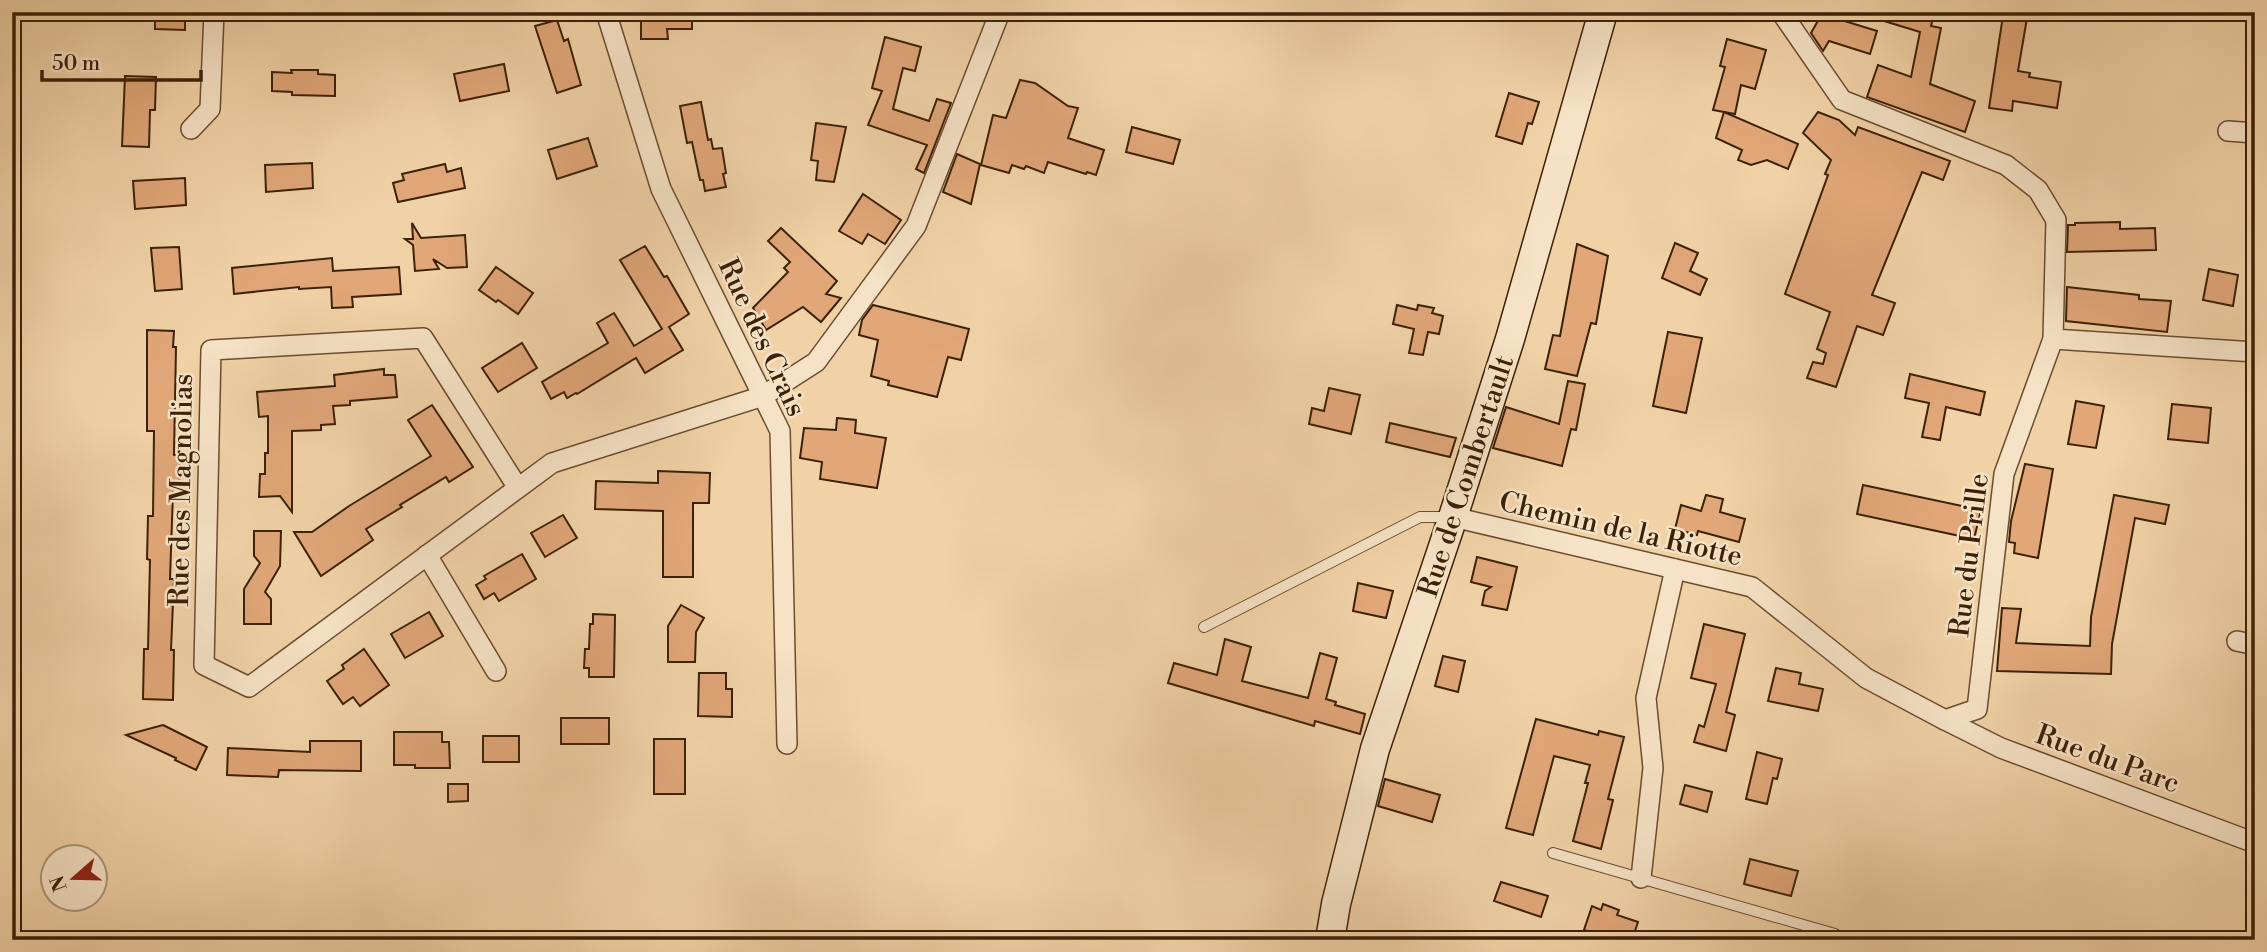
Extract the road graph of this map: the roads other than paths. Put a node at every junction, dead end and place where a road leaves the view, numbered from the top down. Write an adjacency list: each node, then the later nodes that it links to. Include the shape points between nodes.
1 (214, 12): 6 (street, via 210,109)
2 (606, 12): 11 (street, Rue des Crais, via 660,189)
3 (1000, 12): 11 (street, Rue des Magnolias, via 916,226 816,362)
4 (1603, 12): 13 (street, Rue de Combertault, via 1510,339)
5 (1781, 12): 9 (street, via 1842,100 2006,165 2038,190 2056,220)
6 (191, 129)
7 (2228, 131): 8 (street)
8 (2255, 133)
9 (2053, 339): 10 (street); 18 (street, Rue du Prille, via 2004,474 1978,709)
10 (2255, 352)
11 (764, 396): 12 (street, Rue des Magnolias, via 552,463); 19 (street, Rue des Crais, via 780,431)
12 (519, 488): 14 (street, Rue des Magnolias); 14 (street, Rue des Magnolias, via 423,338 211,350 204,665 249,687)
13 (1453, 517): 15 (street, Chemin de la Riotte); 16 (lane, via 1420,517); 24 (street, Rue de Combertault, via 1375,749)
14 (427, 555): 17 (street)
15 (1675, 569): 18 (street, Chemin de la Riotte, via 1752,587 1866,678); 22 (street, via 1646,698 1653,768)
16 (1204, 626)
17 (496, 671)
18 (1945, 720): 20 (street, Rue du Parc, via 2001,748)
19 (787, 744)
20 (2255, 843)
21 (1553, 853): 22 (lane)
22 (1641, 878): 23 (lane)
23 (1835, 934)
24 (1330, 940)

